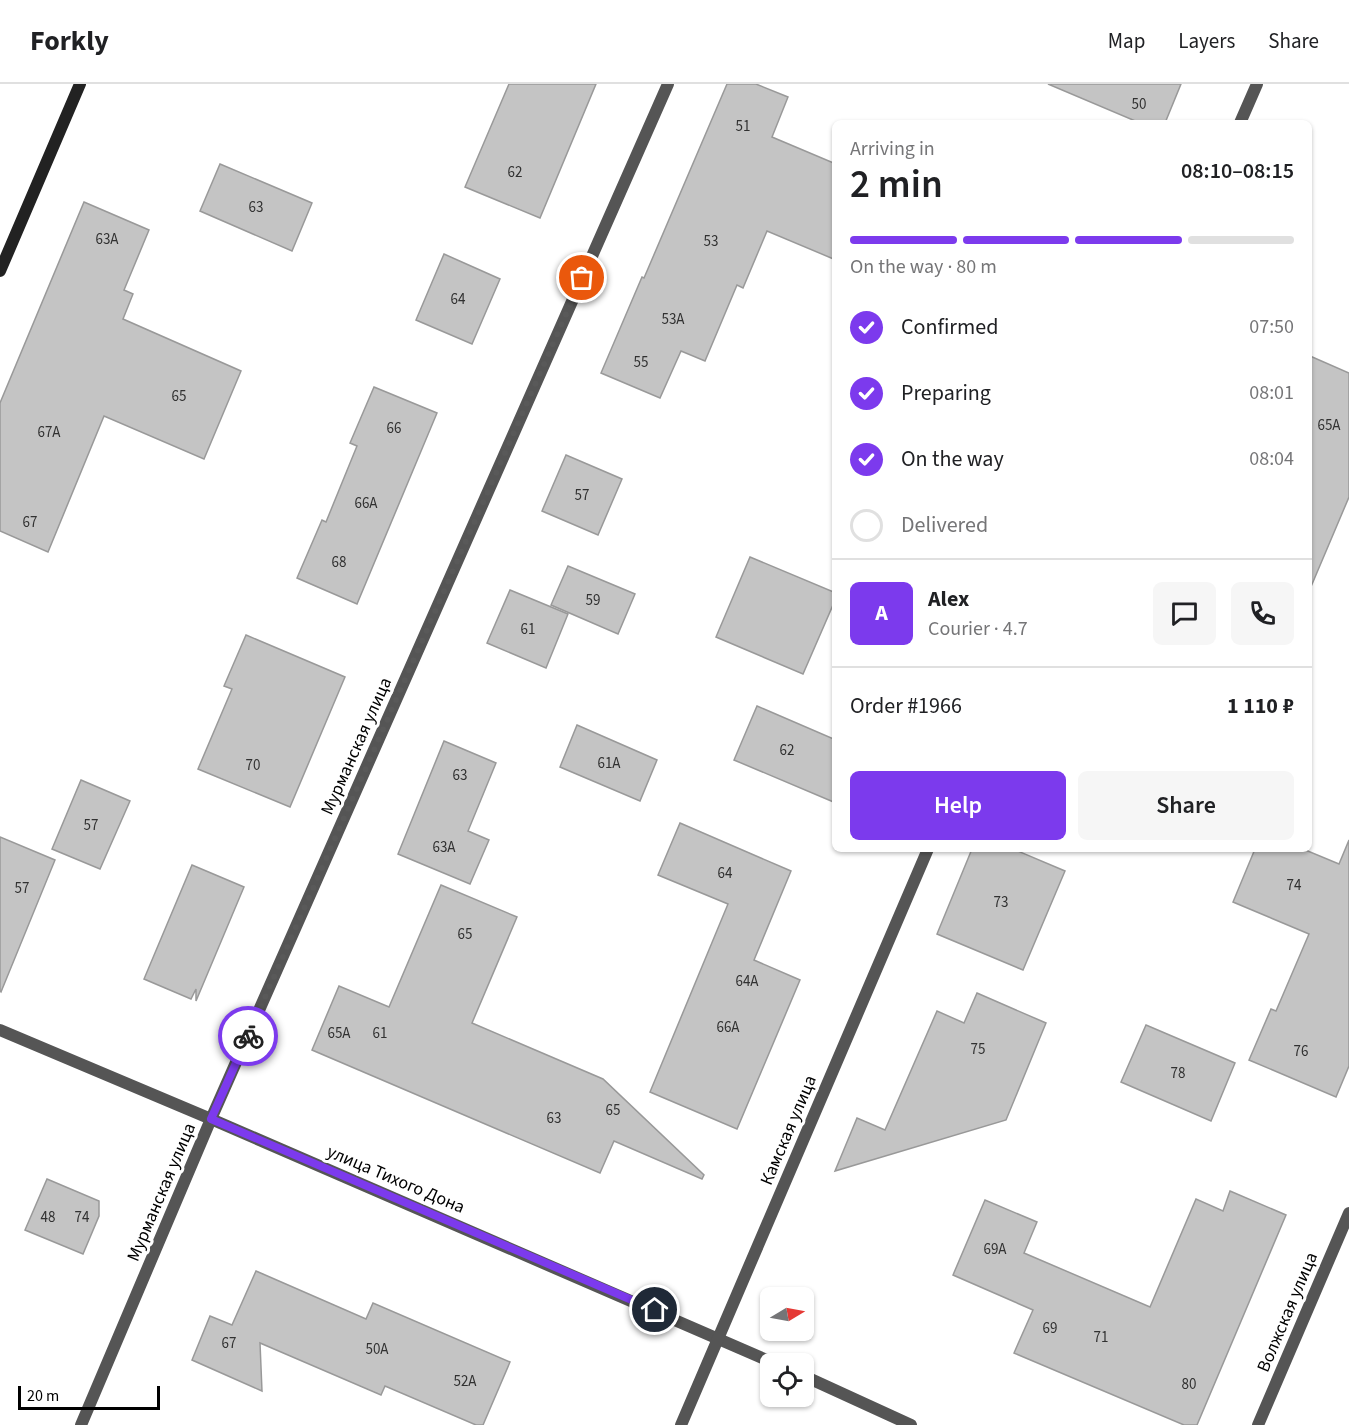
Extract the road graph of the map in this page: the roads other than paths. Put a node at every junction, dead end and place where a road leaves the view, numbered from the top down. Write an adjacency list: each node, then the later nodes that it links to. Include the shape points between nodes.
1 (80, 84): 5 (street)
2 (668, 84): 8 (street, Мурманская улица)
3 (1257, 84): 4 (street)
4 (1241, 120)
5 (0, 271)
6 (927, 852): 10 (street, Камская улица)
7 (0, 1030): 8 (street, улица Тихого Дона)
8 (211, 1119): 10 (street, улица Тихого Дона); 13 (street, Мурманская улица)
9 (1349, 1213): 16 (street, Волжская улица)
10 (718, 1337): 11 (street, улица Тихого Дона); 14 (street, Камская улица)
11 (760, 1357)
12 (814, 1381): 15 (street)
13 (81, 1425)
14 (681, 1425)
15 (911, 1425)
16 (1258, 1425)

